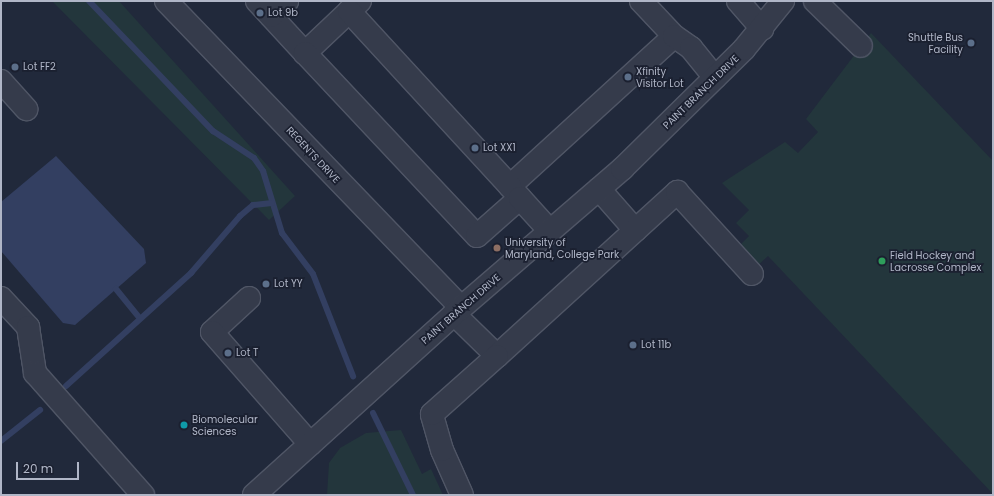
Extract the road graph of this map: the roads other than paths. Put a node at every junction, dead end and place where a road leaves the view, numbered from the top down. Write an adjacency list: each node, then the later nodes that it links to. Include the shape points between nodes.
1 (166, 1): 23 (street, REGENTS DRIVE)
2 (287, 1): 8 (street)
3 (641, 1): 10 (street)
4 (738, 1): 9 (street)
5 (783, 1): 9 (street, PAINT BRANCH DRIVE)
6 (814, 1): 11 (street)
7 (355, 6): 12 (street); 17 (street)
8 (264, 9): 12 (street)
9 (762, 30): 13 (street, PAINT BRANCH DRIVE)
10 (674, 36): 13 (street, via 692,48); 17 (street)
11 (861, 46)
12 (306, 53): 17 (street, via 477,236)
13 (715, 78): 16 (street, PAINT BRANCH DRIVE)
14 (1, 82): 15 (street)
15 (26, 109)
16 (599, 189): 18 (street); 19 (street, PAINT BRANCH DRIVE)
17 (515, 192): 19 (street)
18 (635, 230): 20 (street, via 677,192); 24 (street)
19 (550, 231): 23 (street, PAINT BRANCH DRIVE)
20 (752, 274)
21 (1, 298): 26 (street, via 28,326 36,373)
22 (249, 298): 25 (street, via 212,332)
23 (457, 311): 24 (street, REGENTS DRIVE); 25 (street, PAINT BRANCH DRIVE)
24 (497, 356): 28 (street, via 432,414 442,450)
25 (310, 444): 27 (street, PAINT BRANCH DRIVE)
26 (143, 495)
27 (254, 495)
28 (462, 495)

